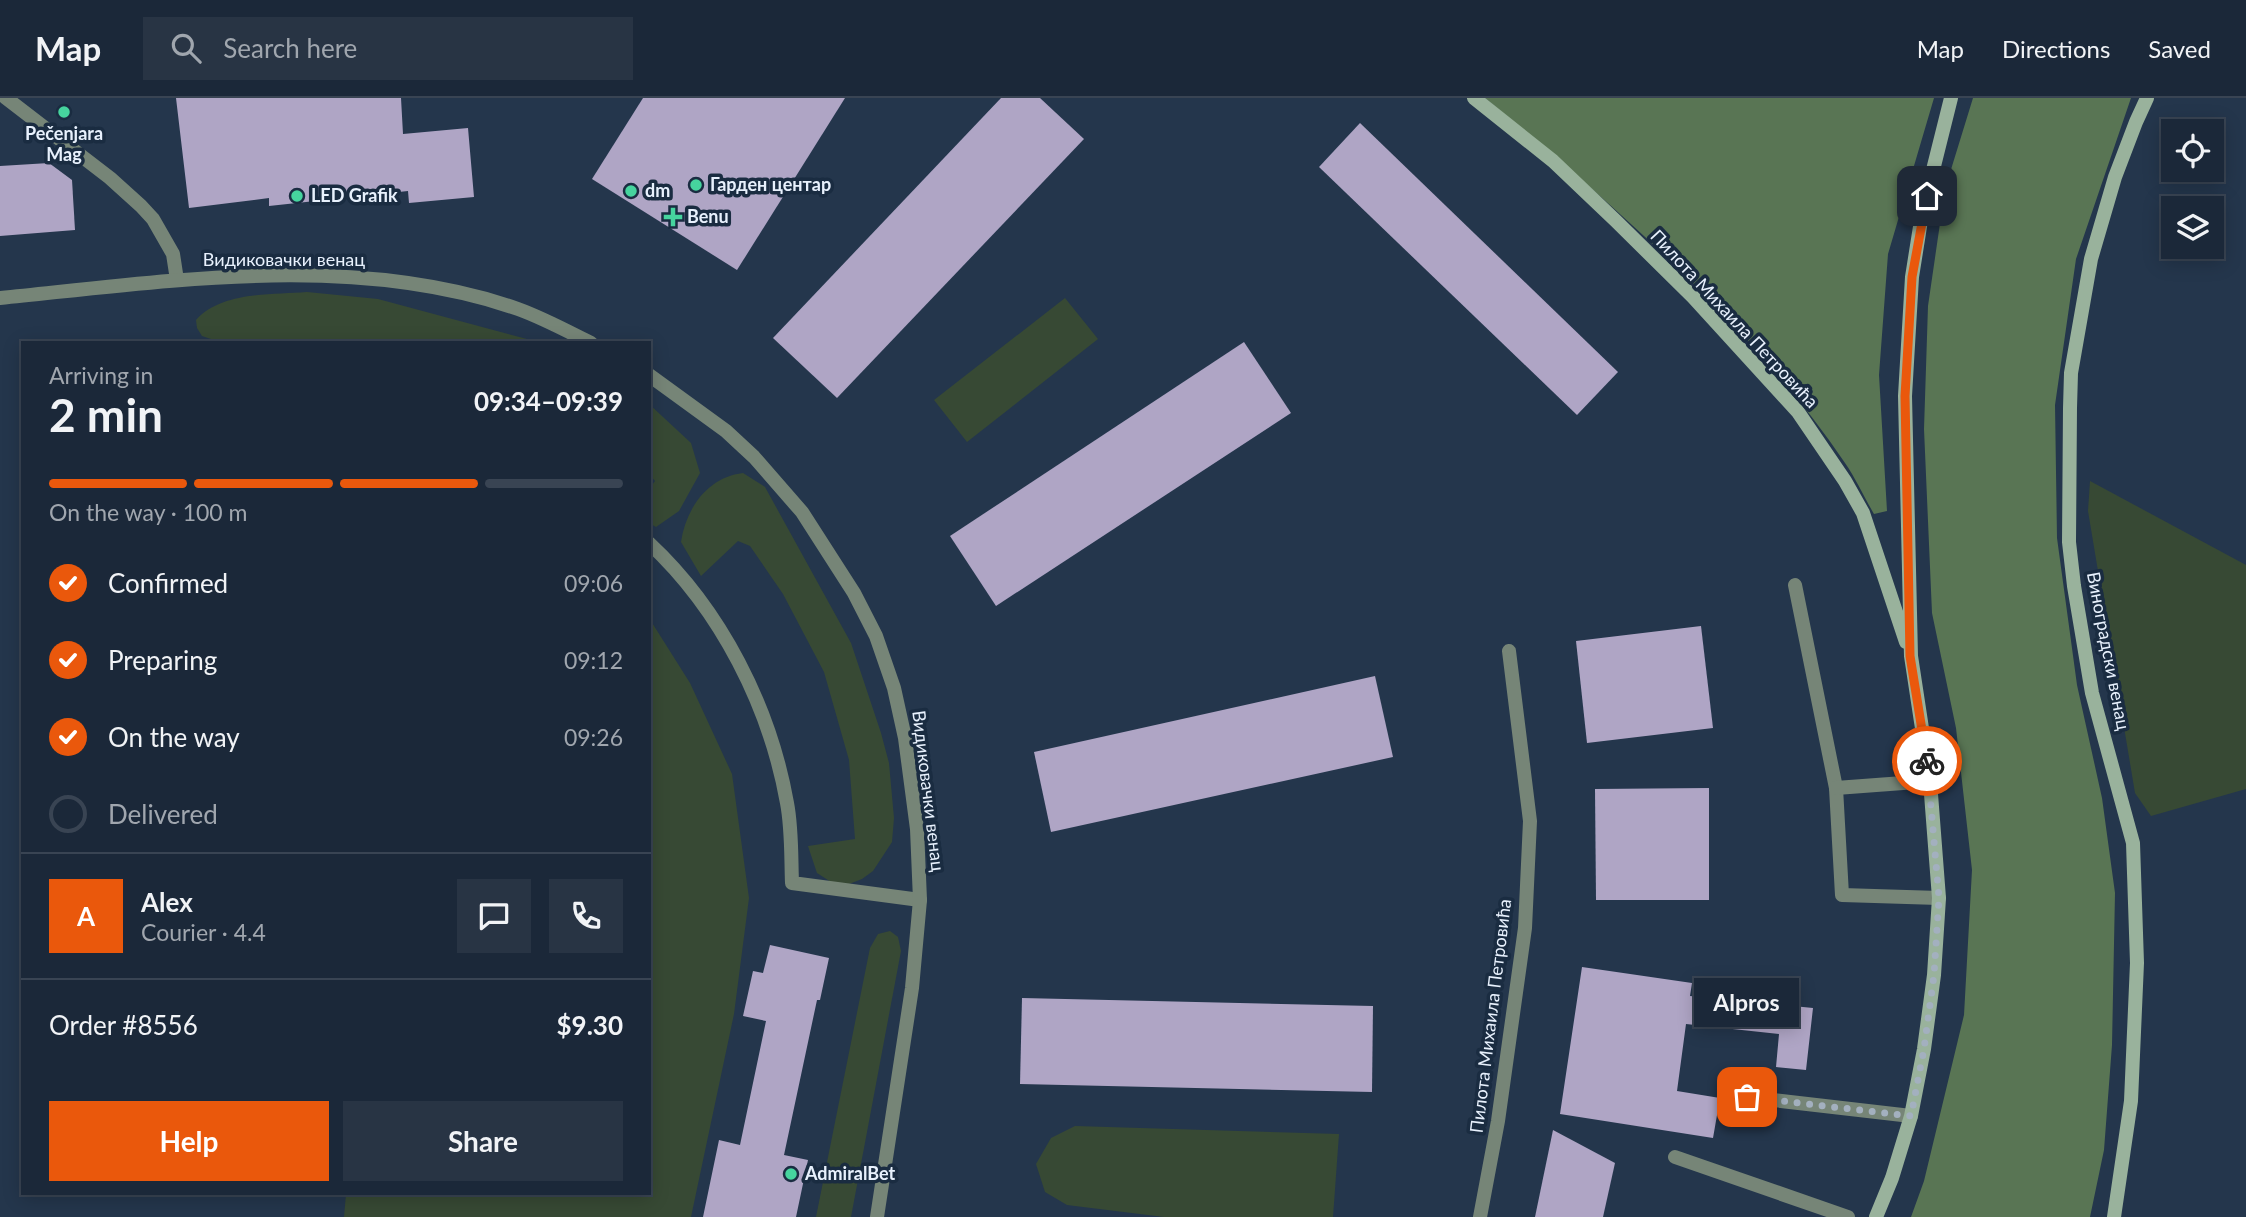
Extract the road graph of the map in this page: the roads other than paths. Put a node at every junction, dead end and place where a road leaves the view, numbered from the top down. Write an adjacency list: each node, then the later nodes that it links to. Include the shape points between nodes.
1 (6, 98): 5 (street, via 141,206 173,254)
2 (1474, 98): 12 (main road, Пилота Михаила Петровића, via 1553,161 1607,212 1798,412 1863,513)
3 (1951, 98): 12 (main road, Пилота Михаила Петровића, via 1922,214 1907,333)
4 (2147, 98): 24 (main road, Виноградски венац, via 2115,177 2091,259 2071,373 2074,586 2092,693 2133,843 2137,963 2131,1101)
5 (177, 280): 6 (street, Видиковачки венац); 7 (street, Видиковачки венац, via 330,276 412,284 520,309)
6 (0, 298)
7 (587, 341)
8 (651, 376): 16 (street, Видиковачки венац, via 709,417 754,457 802,512 876,636 905,738 917,829)
9 (651, 545): 16 (street, via 698,597 754,694 788,807 792,883)
10 (1796, 585): 14 (street)
11 (1510, 651): 21 (street, Пилота Михаила Петровића, via 1530,821 1525,928)
12 (1910, 656): 13 (main road, Пилота Михаила Петровића)
13 (1930, 780): 14 (street); 15 (main road, Пилота Михаила Петровића)
14 (1836, 788): 15 (street, via 1842,895)
15 (1939, 898): 18 (main road, Пилота Михаила Петровића, via 1934,975)
16 (920, 900): 20 (street, Видиковачки венац, via 912,988)
17 (1747, 1097): 18 (street)
18 (1911, 1116): 23 (main road, Пилота Михаила Петровића)
19 (1675, 1157): 22 (street)
20 (877, 1217)
21 (1480, 1217)
22 (1847, 1217)
23 (1876, 1217)
24 (2114, 1217)

